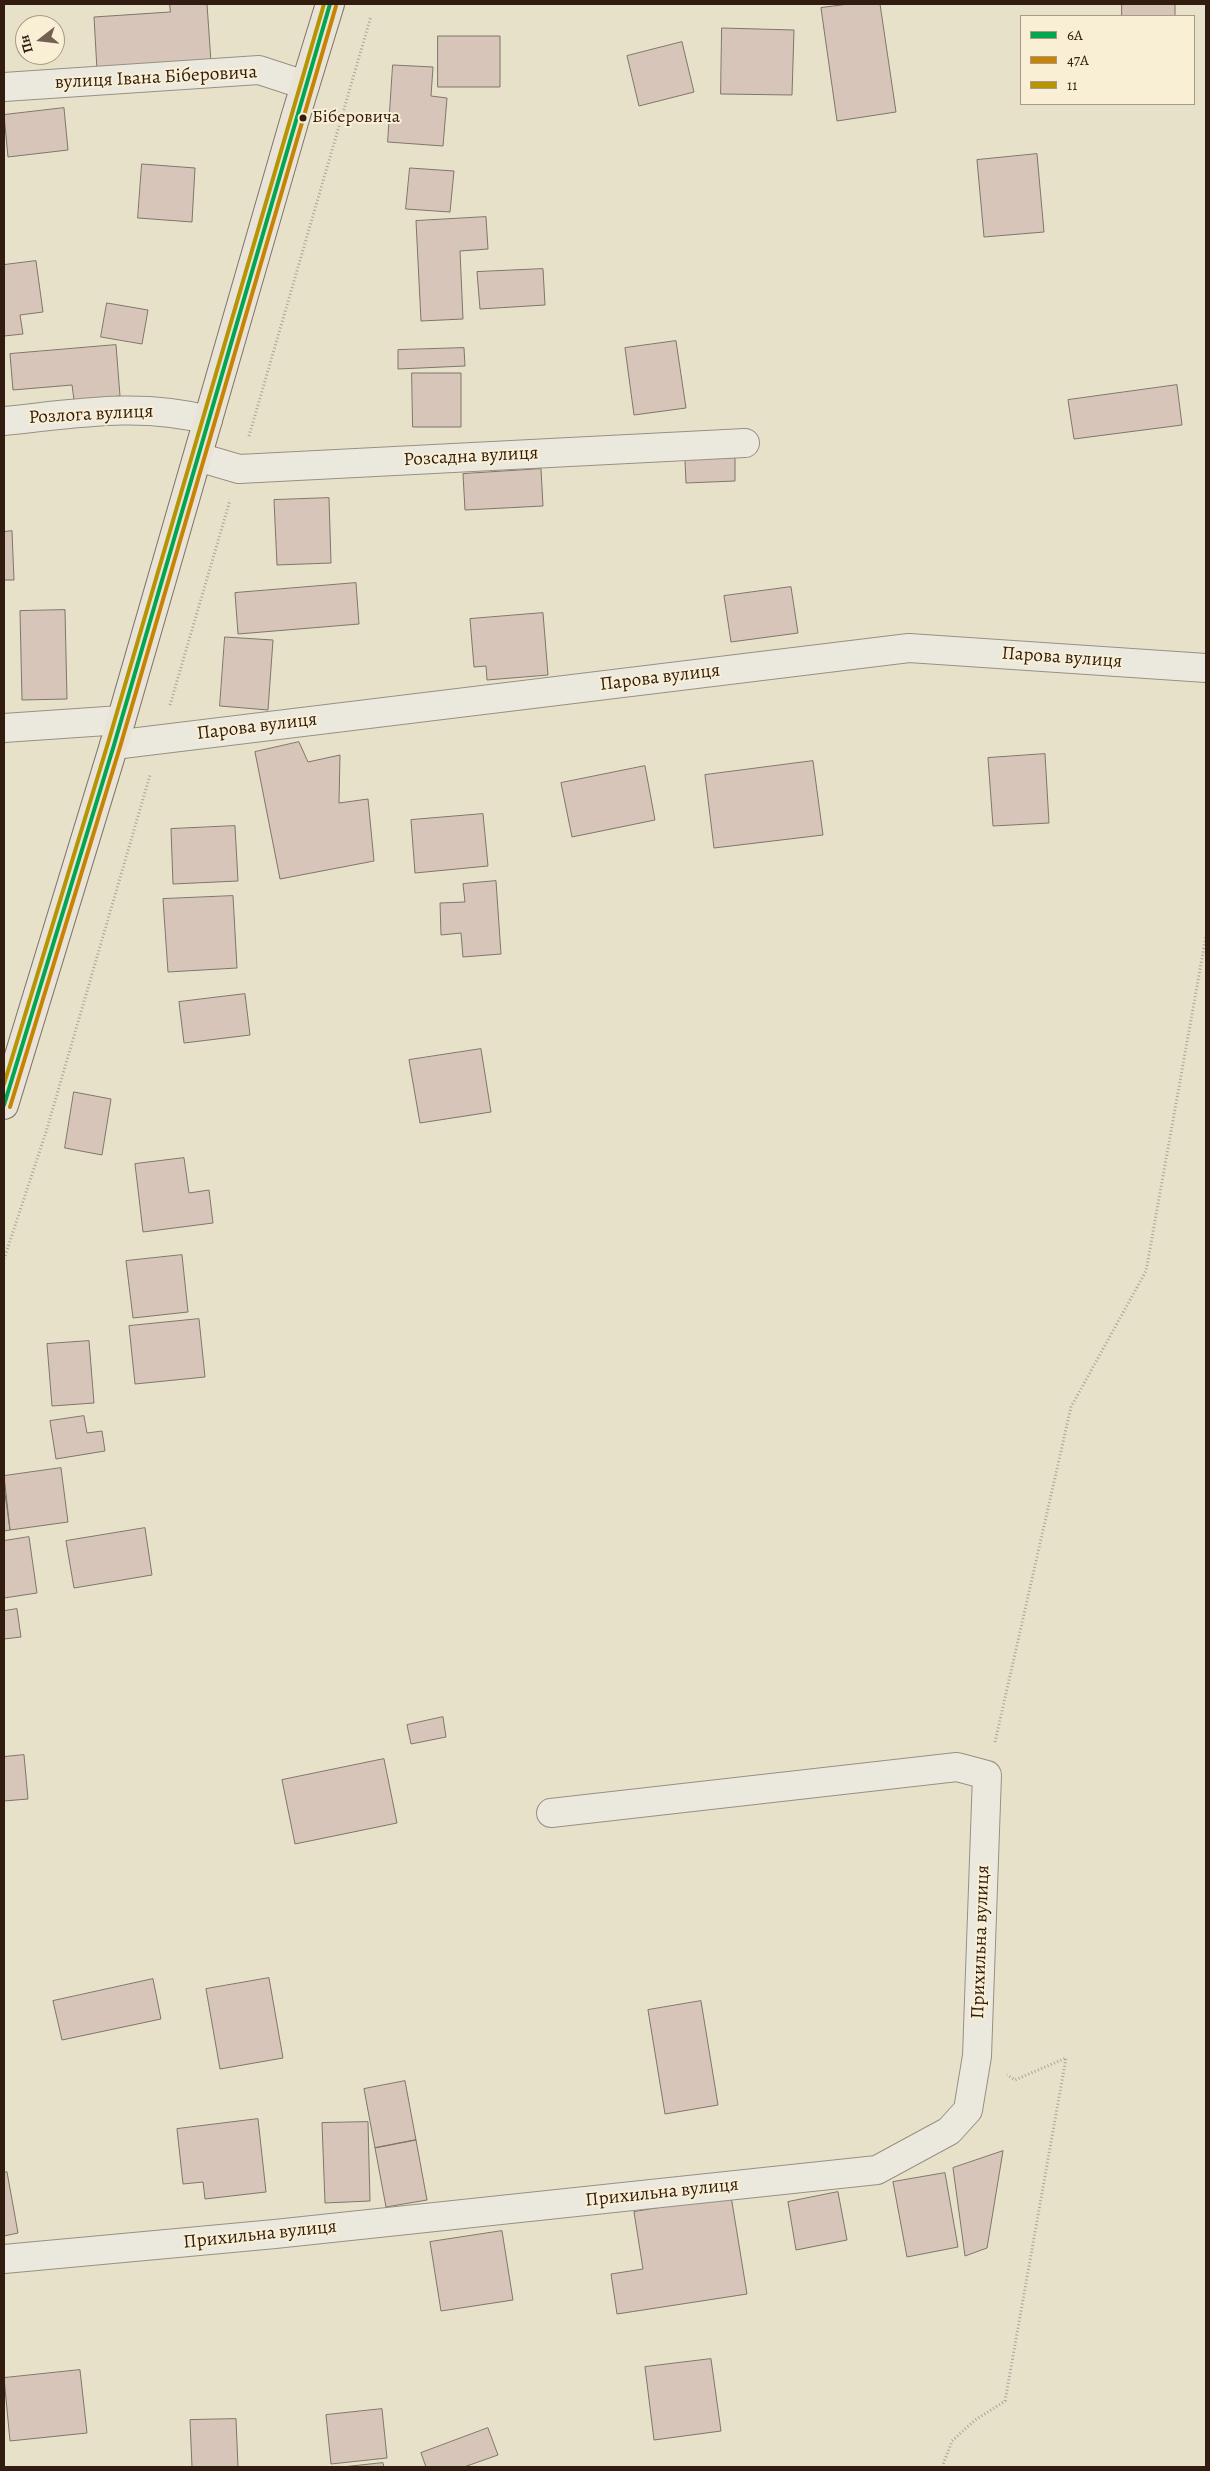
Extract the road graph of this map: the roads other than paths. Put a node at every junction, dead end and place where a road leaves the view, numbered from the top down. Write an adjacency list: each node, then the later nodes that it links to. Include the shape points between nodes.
1 (330, 4): 2 (main road)
2 (305, 85): 3 (street, вулиця Івана Біберовича, via 259,70); 4 (main road)
3 (4, 87)
4 (208, 420): 5 (street, Розлога вулиця, via 183,413 132,409); 7 (main road)
5 (4, 421)
6 (745, 443): 7 (street, Розсадна вулиця, via 239,469)
7 (198, 457): 10 (main road)
8 (1206, 668): 10 (street, Парова вулиця, via 909,648)
9 (4, 728): 10 (street, Парова вулиця)
10 (118, 732): 11 (main road)
11 (4, 1105)
12 (551, 1813): 13 (street, Прихильна вулиця, via 957,1767 988,1775 976,2056 968,2110 949,2131 877,2170 285,2234)
13 (4, 2259)

